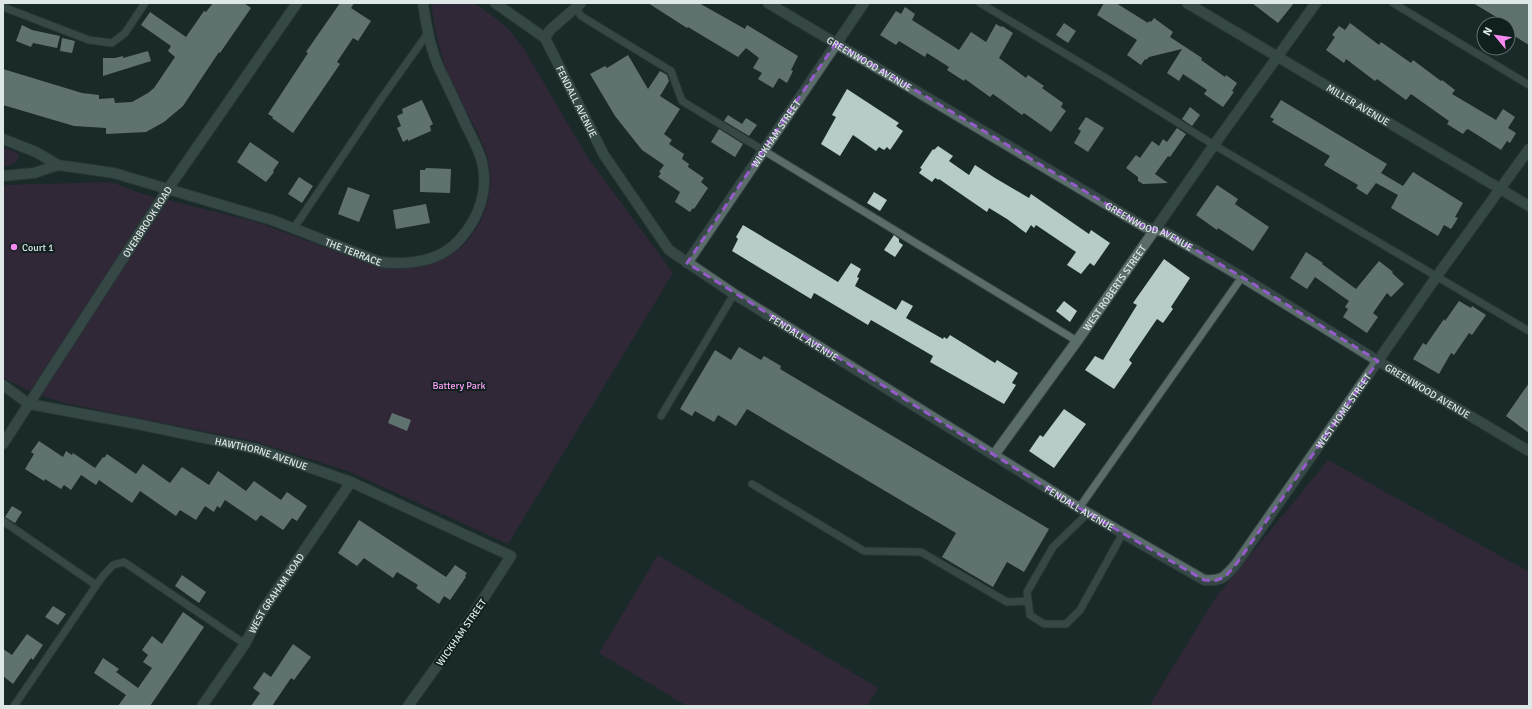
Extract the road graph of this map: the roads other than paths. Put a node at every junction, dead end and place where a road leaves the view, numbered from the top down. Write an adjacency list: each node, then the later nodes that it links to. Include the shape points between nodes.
1 (145, 3): 12 (lane, via 125,33 112,43 89,40)
2 (297, 3): 24 (street, OVERBROOK ROAD)
3 (423, 3): 13 (street, THE TERRACE)
4 (495, 3): 14 (street, FENDALL AVENUE)
5 (768, 3): 15 (street, GREENWOOD AVENUE)
6 (864, 3): 15 (street, WICKHAM STREET)
7 (980, 3): 19 (lane)
8 (1187, 3): 16 (street, MILLER AVENUE)
9 (1316, 3): 16 (street, WEST ROBERTS STREET)
10 (1393, 3): 17 (lane)
11 (579, 5): 14 (street, via 550,30); 21 (lane, via 581,16 671,71 682,101)
12 (3, 7)
13 (428, 33): 27 (lane); 27 (street, THE TERRACE, via 439,66 482,162 482,201 469,229 457,243 444,252 416,262 397,264 380,262)
14 (545, 38): 29 (street, FENDALL AVENUE, via 604,155 669,250)
15 (836, 44): 21 (street, WICKHAM STREET); 28 (street, GREENWOOD AVENUE)
16 (1278, 57): 19 (street, WEST ROBERTS STREET); 25 (street, MILLER AVENUE)
17 (1529, 85)
18 (3, 139): 22 (street, THE TERRACE, via 36,152)
19 (1214, 145): 28 (street, WEST ROBERTS STREET); 30 (lane)
20 (1529, 149): 25 (street, WEST HOME STREET)
21 (763, 152): 29 (street, WICKHAM STREET); 34 (lane)
22 (58, 165): 23 (street, via 34,173); 24 (street, THE TERRACE, via 114,173)
23 (3, 176)
24 (168, 189): 27 (street, THE TERRACE); 37 (street, OVERBROOK ROAD)
25 (1500, 189): 26 (street, MILLER AVENUE); 30 (street, WEST HOME STREET)
26 (1529, 206)
27 (294, 228)
28 (1154, 230): 31 (street, GREENWOOD AVENUE, via 1165,232); 34 (street, WEST ROBERTS STREET)
29 (687, 263): 32 (street, FENDALL AVENUE)
30 (1437, 276): 33 (lane); 35 (street, WEST HOME STREET)
31 (1242, 277): 35 (street, GREENWOOD AVENUE); 44 (lane)
32 (734, 294): 38 (lane); 41 (street, FENDALL AVENUE)
33 (1529, 331)
34 (1077, 341): 41 (street, WEST ROBERTS STREET)
35 (1378, 361): 40 (street, GREENWOOD AVENUE); 48 (street, WEST HOME STREET, via 1237,563 1225,577 1214,581)
36 (3, 385): 37 (street, HAWTHORNE AVENUE)
37 (29, 404): 39 (street, OVERBROOK ROAD); 42 (street, HAWTHORNE AVENUE, via 257,449)
38 (661, 416)
39 (3, 444)
40 (1529, 451)
41 (994, 455): 44 (street, FENDALL AVENUE)
42 (350, 482): 47 (street, HAWTHORNE AVENUE); 51 (street, WEST GRAHAM ROAD, via 262,612)
43 (752, 484): 50 (lane, via 864,550 921,552 1007,602)
44 (1083, 510): 46 (street, FENDALL AVENUE); 50 (lane, via 1053,548 1026,592)
45 (3, 521): 49 (lane)
46 (1123, 533): 48 (street, FENDALL AVENUE); 50 (lane, via 1080,610 1066,624 1044,624 1030,615)
47 (511, 556): 54 (street, WICKHAM STREET, via 467,624)
48 (1204, 580)
49 (96, 585): 51 (lane, via 113,565 124,562); 52 (lane)
50 (1028, 600)
51 (245, 644): 53 (street, WEST GRAHAM ROAD)
52 (14, 706)
53 (202, 706)
54 (408, 706)

